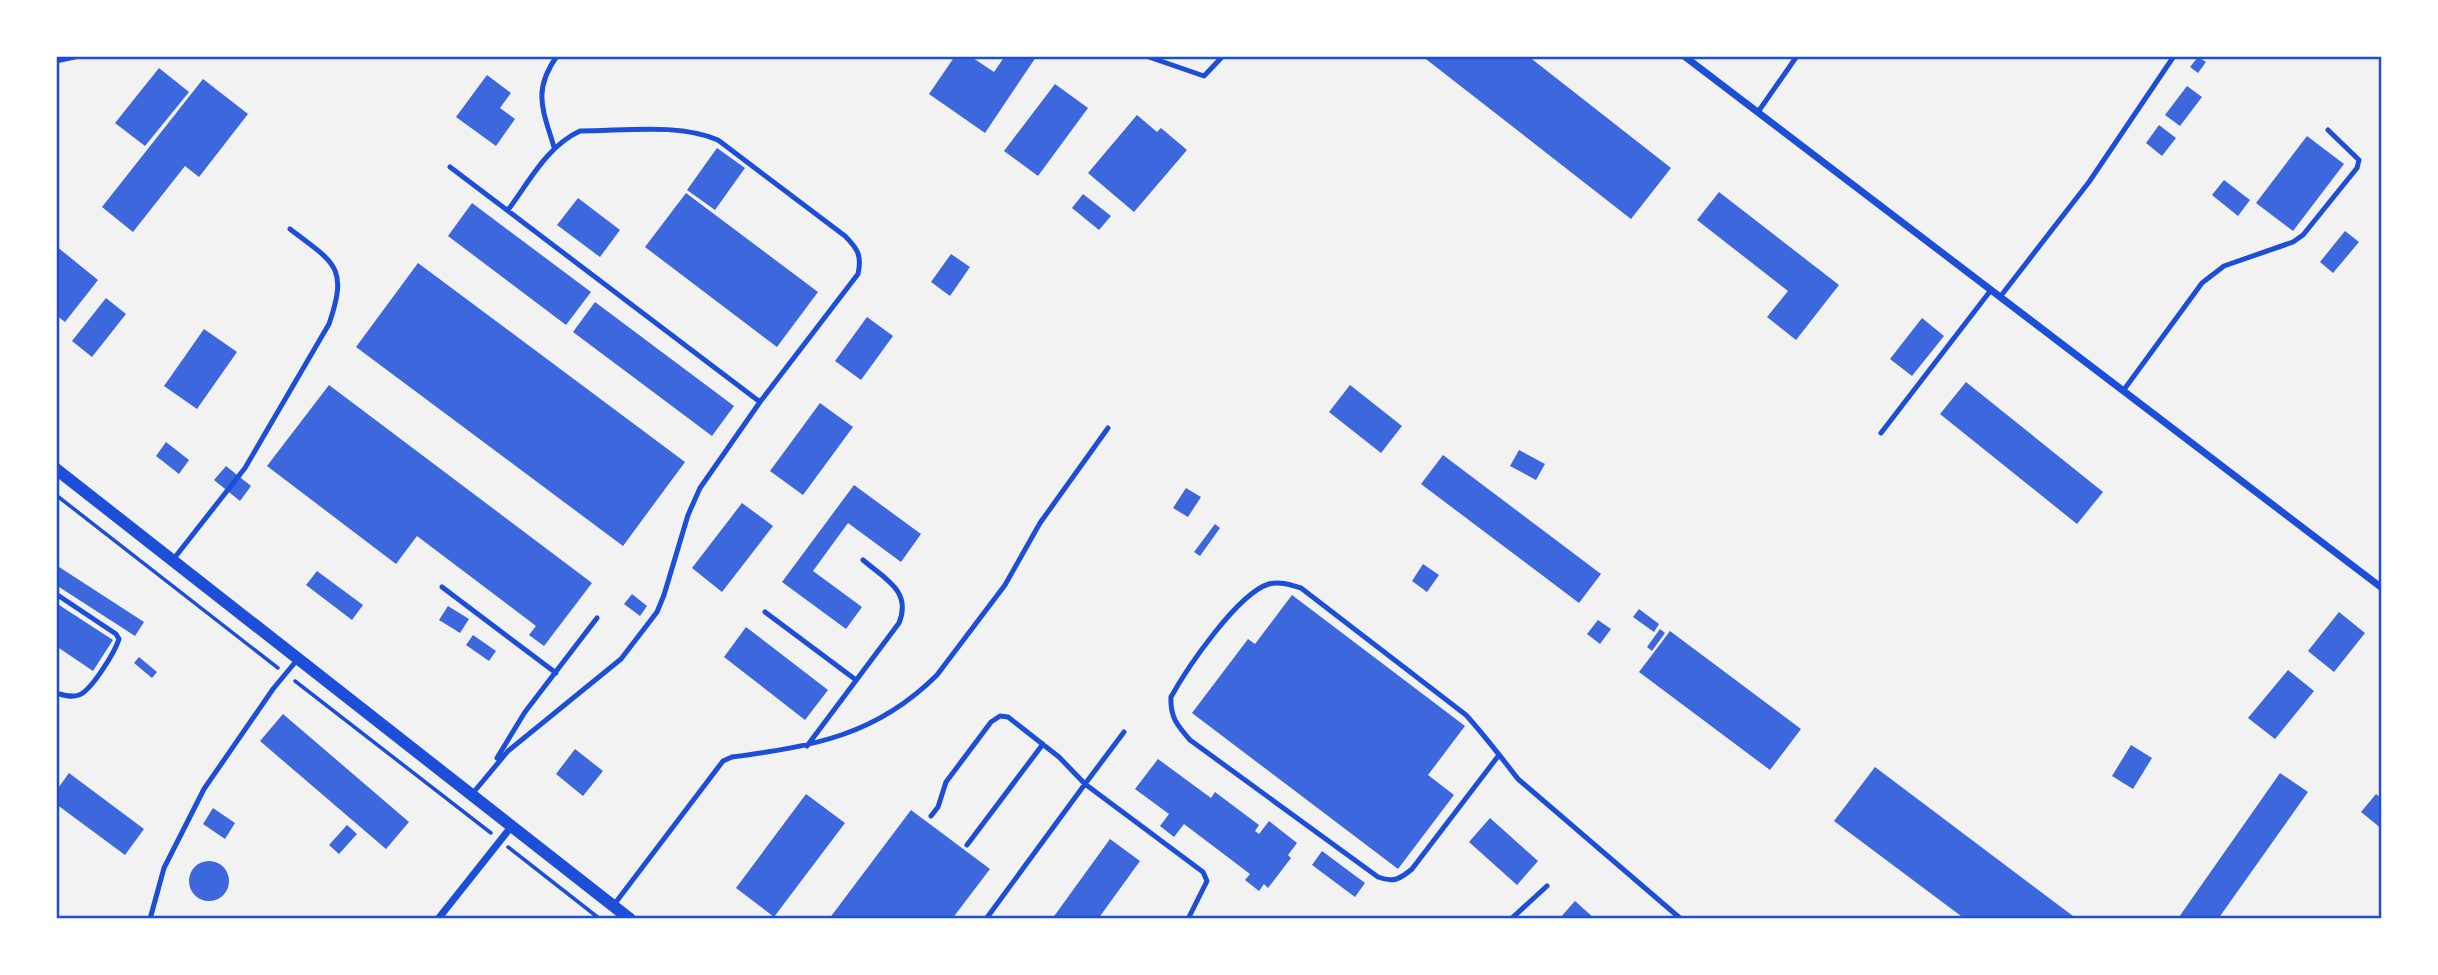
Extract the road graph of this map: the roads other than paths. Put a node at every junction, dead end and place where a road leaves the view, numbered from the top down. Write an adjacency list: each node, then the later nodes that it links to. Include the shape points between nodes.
1 (79, 56): 8 (lane)
2 (557, 56): 11 (lane, via 542,84 540,101)
3 (1146, 56): 4 (lane, via 1204,75)
4 (1223, 56)
5 (1684, 56): 9 (street)
6 (1797, 56): 9 (lane)
7 (2174, 56): 16 (lane, via 2096,172)
8 (56, 61)
9 (1758, 112): 15 (street)
10 (2328, 130): 17 (lane, via 2358,159 2357,168 2313,226 2293,242 2224,266 2202,283)
11 (554, 147): 13 (lane); 18 (lane, via 580,131 701,133 719,141 857,248 858,274)
12 (450, 167): 13 (lane)
13 (508, 210): 18 (lane)
14 (290, 229): 23 (lane, via 329,259 337,271 337,301 329,324 245,468)
15 (1991, 290): 16 (street); 20 (lane)
16 (2000, 297): 17 (street)
17 (2123, 391): 25 (street)
18 (760, 402): 37 (lane, via 700,488 657,612 633,646)
19 (1108, 428): 35 (lane, via 1040,523 1005,585 937,675 882,717)
20 (1881, 433)
21 (56, 469): 23 (street)
22 (863, 560): 31 (lane, via 898,589 904,612)
23 (172, 561): 29 (street)
24 (442, 587): 30 (lane)
25 (2382, 588)
26 (56, 594): 32 (lane, via 119,639 88,689 78,696)
27 (765, 612): 31 (lane)
28 (597, 618): 30 (lane)
29 (298, 659): 39 (street); 45 (lane, via 204,789 164,868)
30 (556, 673): 37 (lane, via 525,712)
31 (856, 680): 35 (lane)
32 (56, 693)
33 (1124, 732): 38 (lane)
34 (1043, 744): 38 (lane); 40 (lane, via 1008,717 1000,716 946,782); 42 (lane)
35 (807, 746): 44 (lane, via 723,761)
36 (1499, 755): 36 (lane, via 1466,715 1301,588 1287,583 1269,584 1243,600 1171,697 1170,713 1190,740 1378,877 1391,881 1412,869); 51 (lane, via 1518,779)
37 (495, 764): 39 (lane)
38 (1085, 784): 48 (lane); 49 (lane, via 1203,872 1207,881)
39 (471, 796): 41 (street)
40 (931, 816)
41 (510, 827): 44 (street); 46 (street)
42 (967, 845)
43 (1547, 886): 50 (lane)
44 (613, 906): 47 (street)
45 (150, 919)
46 (438, 919)
47 (630, 919)
48 (986, 919)
49 (1188, 919)
50 (1511, 919)
51 (1682, 919)

